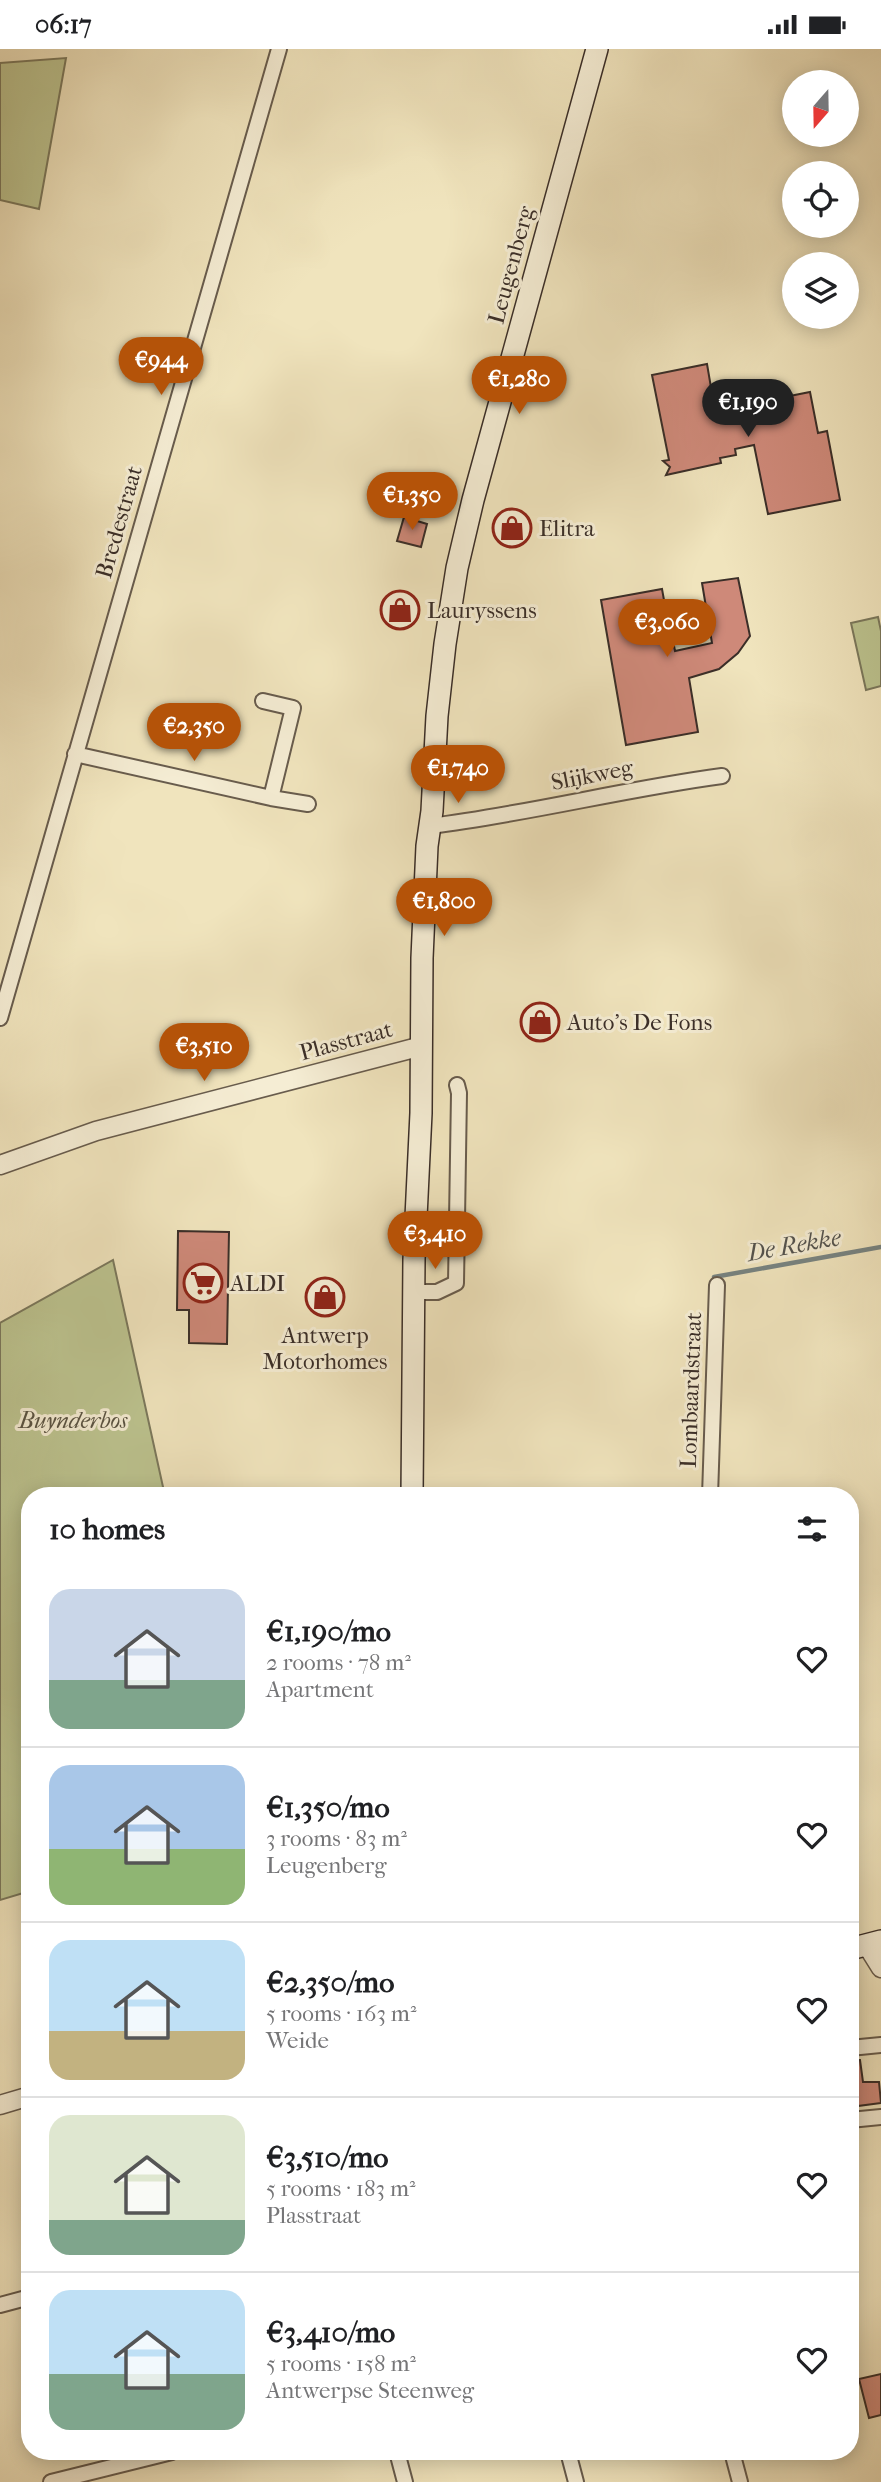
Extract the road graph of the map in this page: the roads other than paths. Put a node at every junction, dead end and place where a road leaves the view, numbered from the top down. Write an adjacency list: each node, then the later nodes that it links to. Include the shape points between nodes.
1 (279, 49): 4 (street, Bredestraat)
2 (597, 49): 8 (main road, Leugenberg, via 457,568 438,704)
3 (263, 701): 6 (street, via 293,709)
4 (75, 754): 6 (street); 9 (street, Bredestraat)
5 (722, 776): 8 (street, Slijkweg)
6 (271, 799): 7 (street)
7 (308, 804)
8 (430, 826): 10 (main road, Leugenberg)
9 (1, 1011)
10 (422, 1046): 12 (street, Plasstraat, via 96,1131); 14 (main road, Leugenberg)
11 (457, 1085): 14 (street, via 456,1283 436,1291)
12 (0, 1165)
13 (717, 1285): 16 (street, Lombaardstraat)
14 (414, 1292): 15 (main road, Leugenberg)
15 (412, 1487)
16 (710, 1487)
17 (866, 1945): 18 (street)
18 (881, 1968)
19 (881, 2045): 20 (street)
20 (859, 2047)
21 (21, 2098): 22 (street)
22 (0, 2105)
23 (881, 2117): 24 (street)
24 (859, 2119)
25 (21, 2299): 26 (street)
26 (0, 2305)
27 (140, 2460): 31 (street)
28 (399, 2460): 32 (street)
29 (570, 2460): 33 (street)
30 (735, 2460): 34 (street)
31 (51, 2482)
32 (405, 2482)
33 (576, 2482)
34 (740, 2482)

